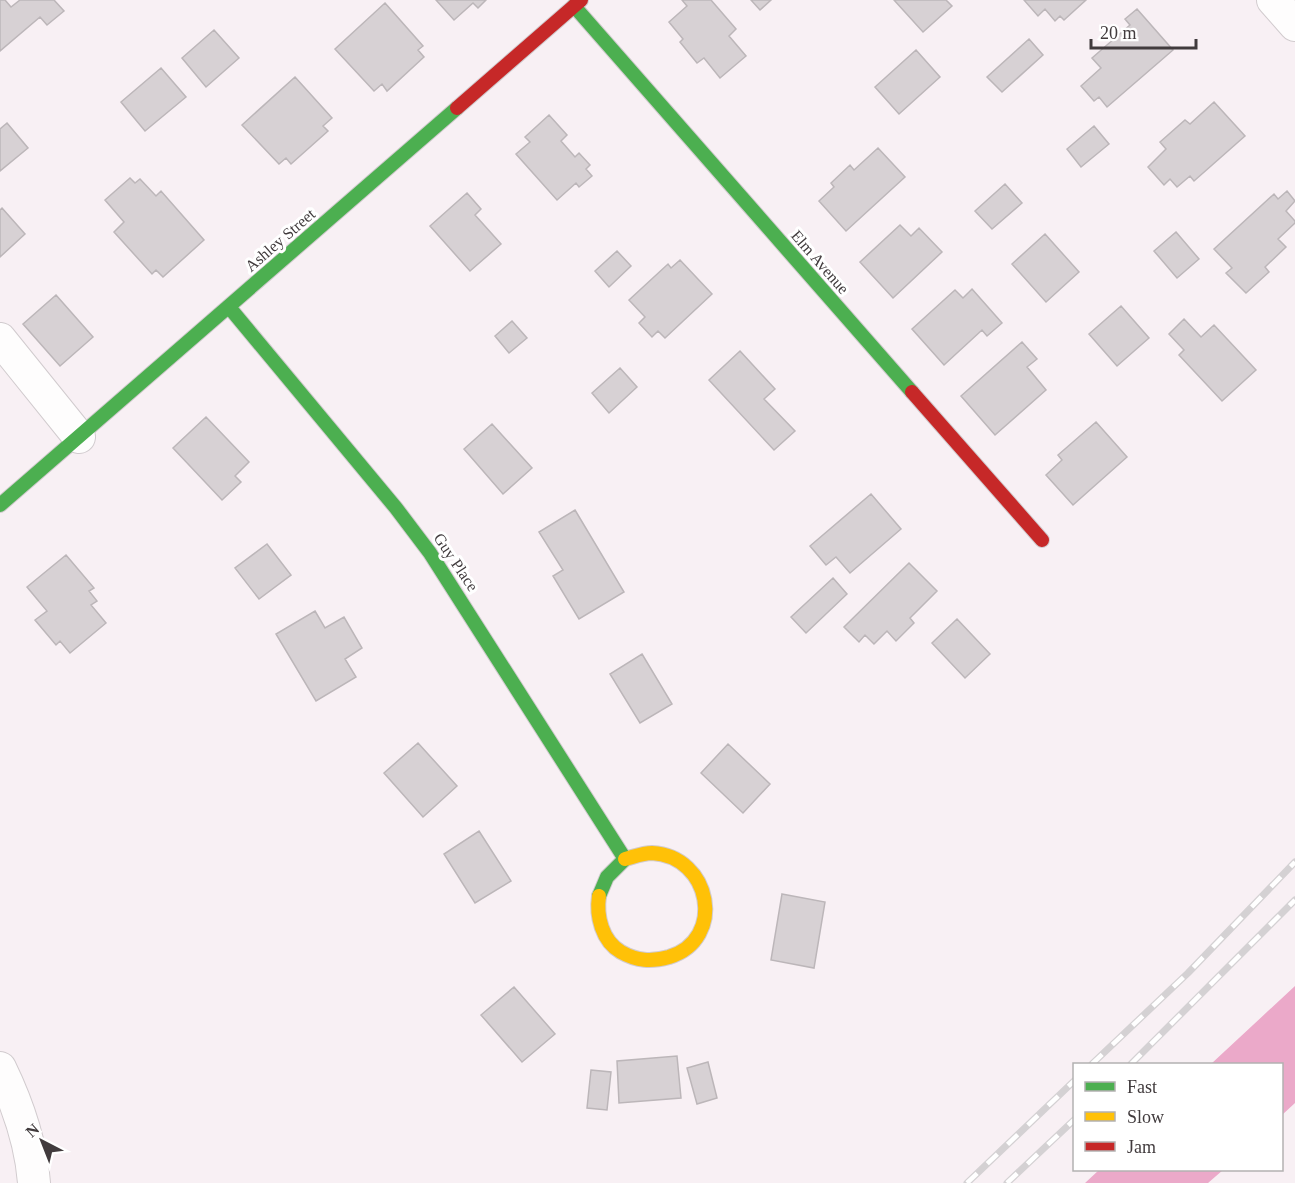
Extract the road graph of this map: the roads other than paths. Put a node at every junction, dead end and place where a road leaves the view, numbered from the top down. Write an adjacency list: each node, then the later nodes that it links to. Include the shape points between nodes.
1 (1273, 0): 3 (street)
2 (578, 3): 4 (street, Ashley Street); 8 (street, Elm Avenue)
3 (1295, 25)
4 (229, 307): 6 (street, Ashley Street); 9 (street, Guy Place, via 430,553)
5 (0, 339): 6 (street)
6 (79, 437): 7 (street, Ashley Street)
7 (0, 505)
8 (1042, 540)
9 (625, 859): 9 (street, via 648,852 671,856 698,879 705,914 697,936 679,953 658,961 637,959 618,950 604,933 597,913 599,892 609,872)
10 (0, 1068): 11 (street, via 21,1116)
11 (34, 1183)

